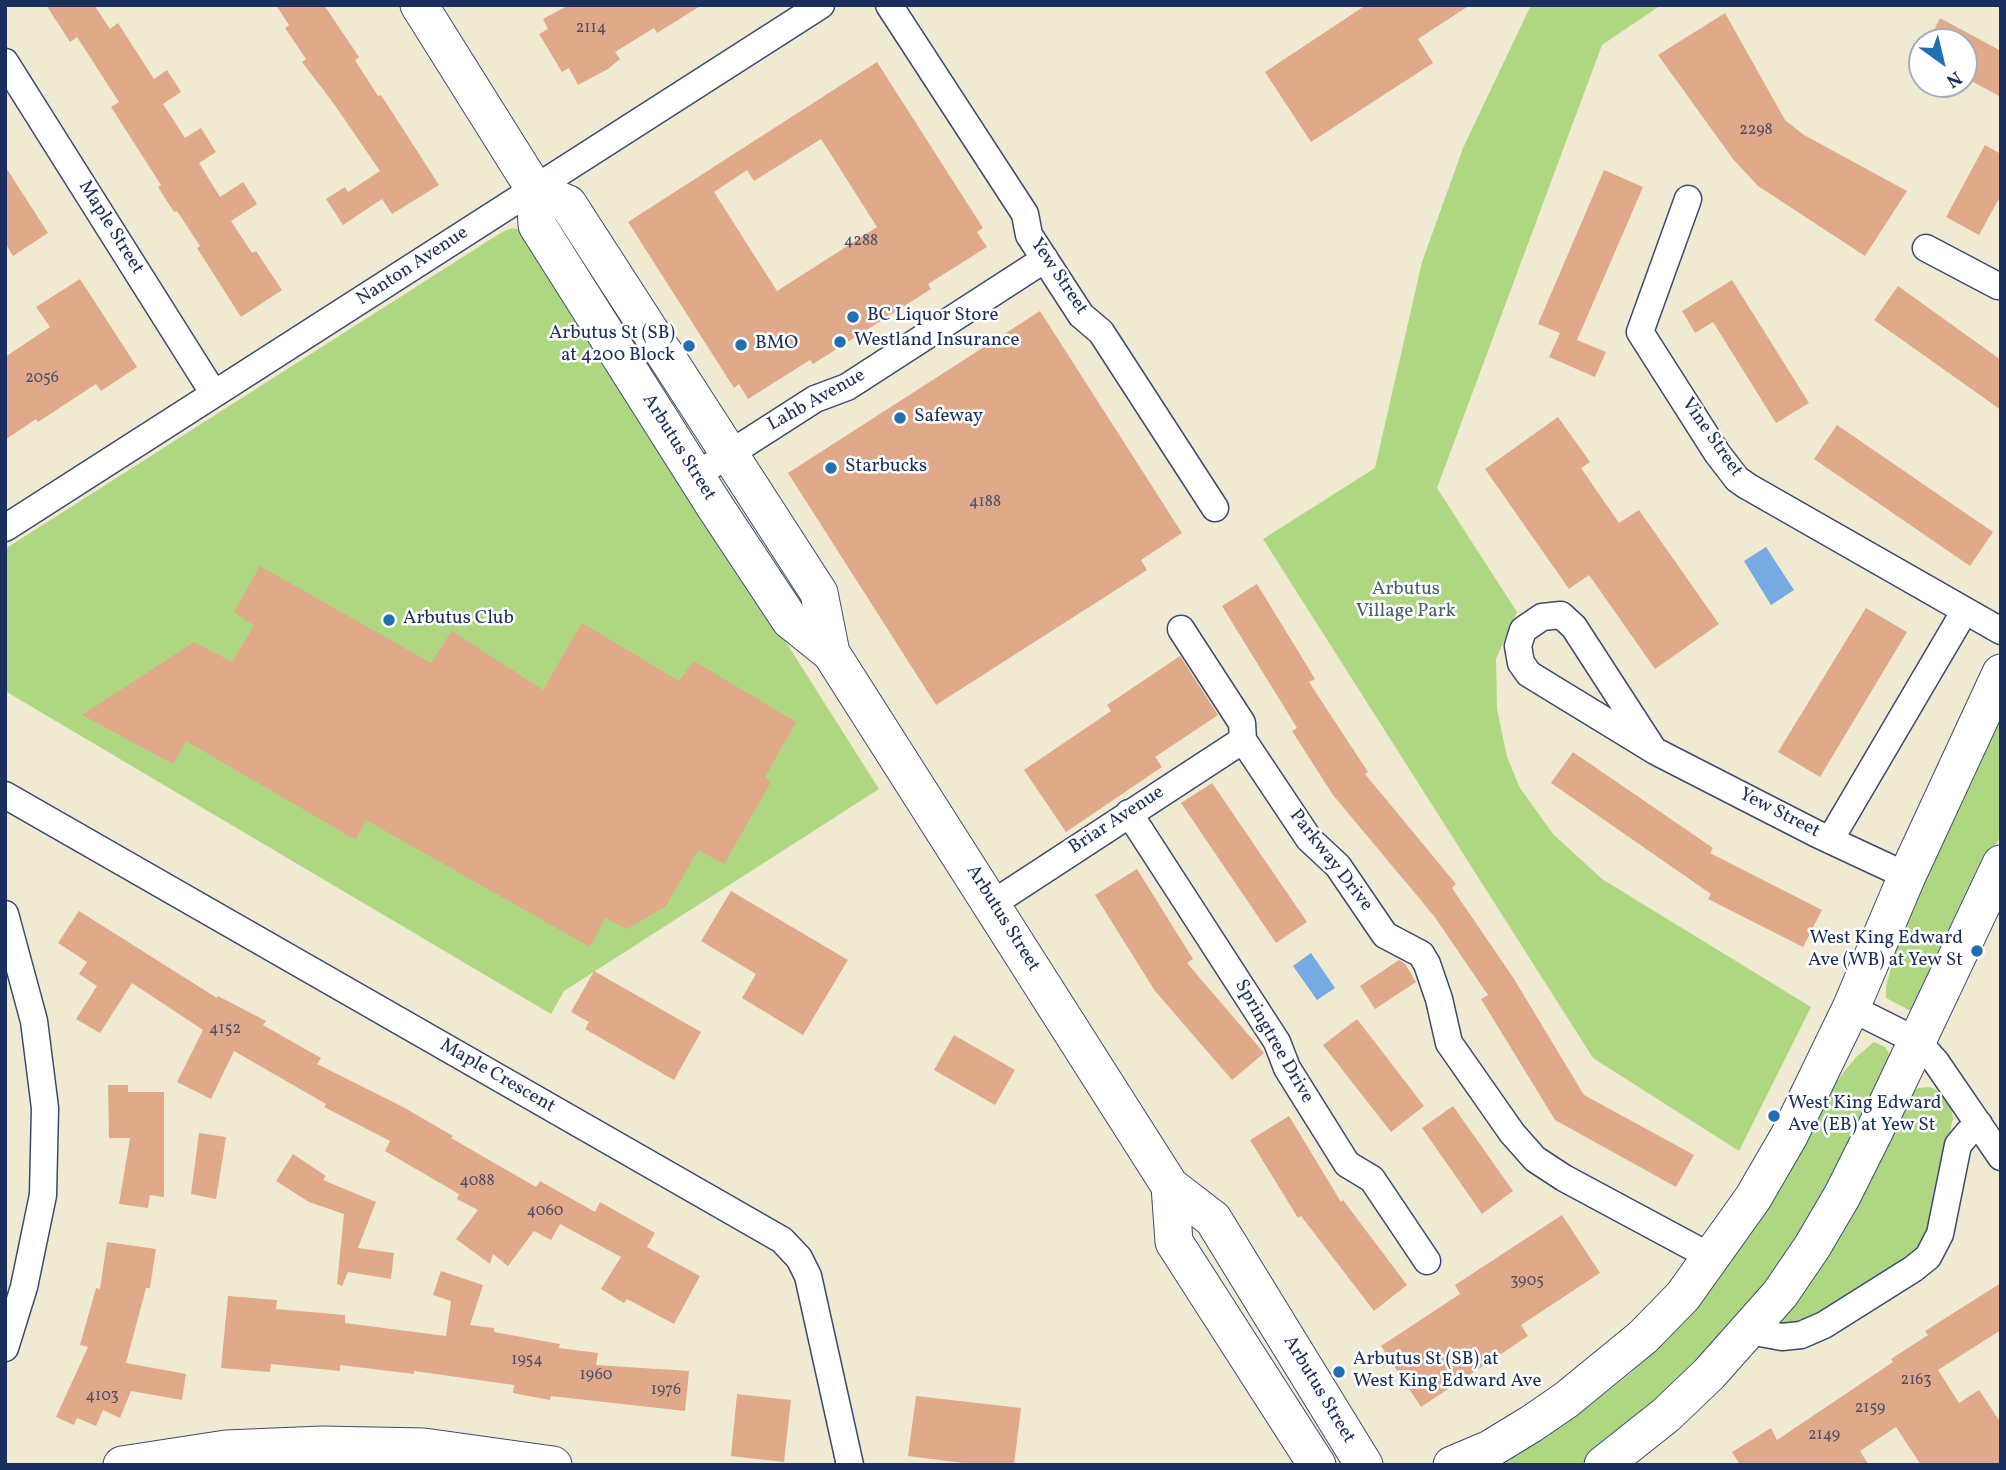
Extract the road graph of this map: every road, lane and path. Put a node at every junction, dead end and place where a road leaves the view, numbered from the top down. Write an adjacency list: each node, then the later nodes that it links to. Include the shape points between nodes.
1 (419, 5): 6 (main road, Arbutus Street)
2 (821, 5): 6 (street, Nanton Avenue)
3 (889, 5): 9 (street, Yew Street, via 1025,214 1029,235)
4 (5, 62): 5 (street, Maple Street)
5 (13, 92): 11 (street, Maple Street)
6 (535, 190): 11 (street, Nanton Avenue); 12 (main road, Arbutus Street, via 568,204); 13 (main road, Arbutus Street, via 537,225)
7 (1688, 199): 16 (street, Vine Street, via 1640,332 1717,453 1747,486)
8 (1926, 248): 10 (street)
9 (1045, 259): 12 (street, Lahb Avenue, via 846,387 815,399); 14 (street, Yew Street, via 1081,315 1101,332)
10 (2000, 285)
11 (214, 394): 15 (street, Nanton Avenue)
12 (729, 454): 13 (street, Lahb Avenue); 19 (main road, Arbutus Street, via 819,593)
13 (695, 476): 19 (main road, Arbutus Street, via 790,620)
14 (1215, 508)
15 (5, 528)
16 (1964, 612): 18 (street, Vine Street); 25 (street)
17 (1181, 629): 21 (street, Parkway Drive, via 1242,723)
18 (2001, 631)
19 (831, 653): 28 (main road, Arbutus Street)
20 (2001, 673): 27 (main road)
21 (1243, 740): 24 (street, Briar Avenue); 35 (street, Parkway Drive, via 1309,839 1338,866 1385,934 1421,954 1439,999 1449,1042 1535,1159)
22 (1653, 749): 22 (street, Yew Street, via 1574,627 1561,615 1542,617 1523,630 1518,646 1529,674); 25 (street, Yew Street)
23 (5, 795): 41 (street, Maple Crescent, via 782,1240 808,1276)
24 (1129, 813): 28 (street, Briar Avenue); 36 (street, Springtree Drive, via 1277,1042 1287,1068 1346,1164 1372,1179)
25 (1830, 840): 27 (street, Yew Street)
26 (2001, 864): 31 (main road)
27 (1907, 876): 30 (main road)
28 (992, 904): 34 (main road, Arbutus Street)
29 (5, 914): 38 (street, via 34,1021 46,1108 43,1195 24,1287)
30 (1852, 1008): 31 (street); 35 (main road, via 1790,1136)
31 (1917, 1041): 32 (street); 37 (main road, via 1842,1196 1780,1294)
32 (1979, 1124): 33 (street); 37 (street, via 1958,1145 1940,1234 1928,1257 1824,1325 1801,1335)
33 (2001, 1157)
34 (1170, 1186): 42 (main road, Arbutus Street, via 1174,1242); 43 (main road, Arbutus Street, via 1213,1219)
35 (1711, 1257): 44 (main road, via 1683,1296 1605,1368 1531,1424)
36 (1427, 1261)
37 (1749, 1331): 45 (main road, via 1666,1415)
38 (5, 1348)
39 (122, 1465): 40 (main road, via 226,1449 322,1445 424,1447)
40 (553, 1465)
41 (850, 1465)
42 (1317, 1465)
43 (1364, 1465)
44 (1452, 1465)
45 (1603, 1465)

